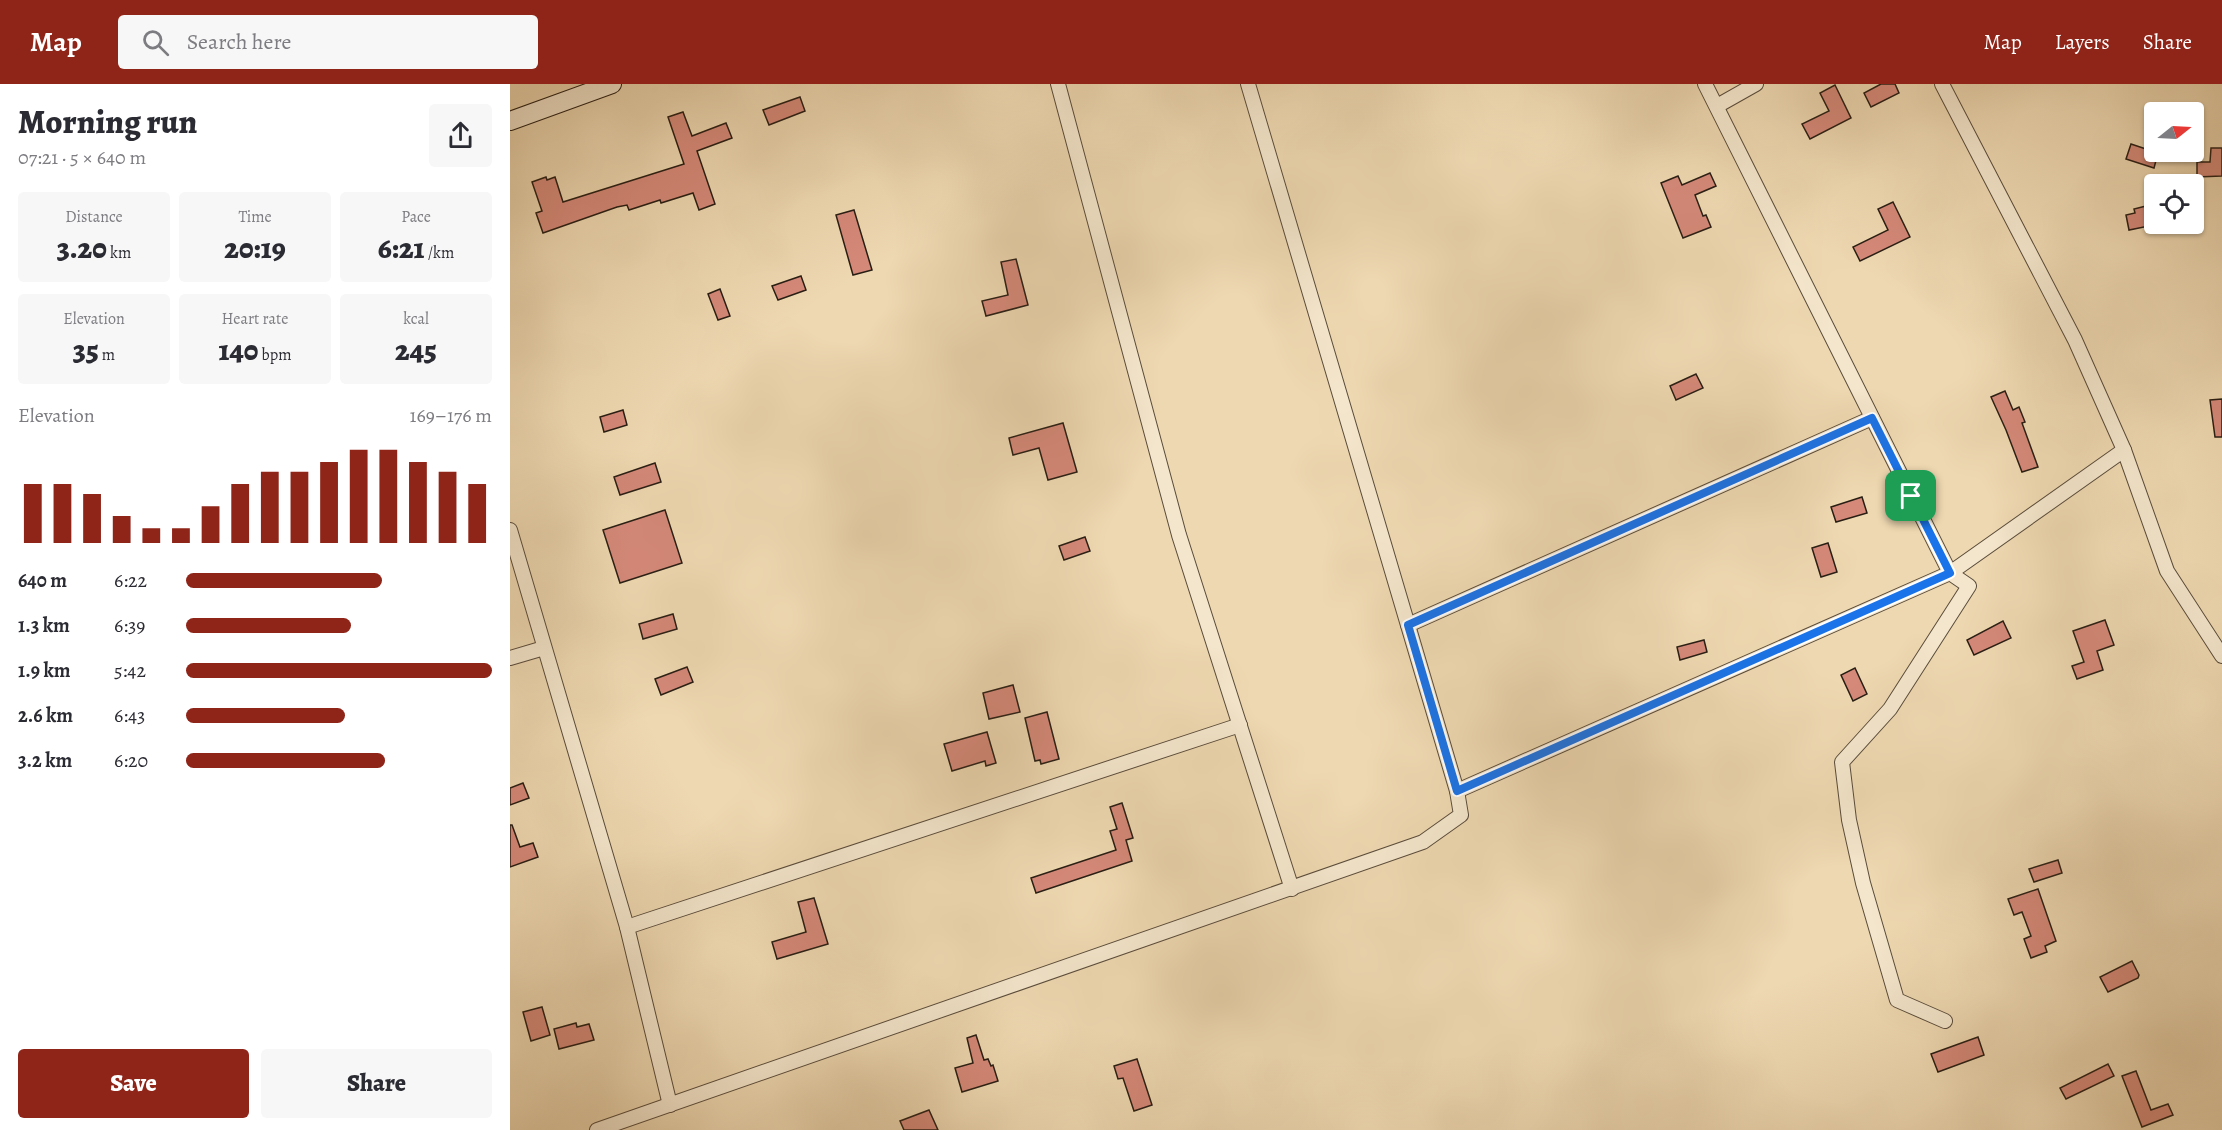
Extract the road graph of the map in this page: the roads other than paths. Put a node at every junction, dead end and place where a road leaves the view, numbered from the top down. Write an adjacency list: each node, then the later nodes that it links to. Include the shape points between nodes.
1 (1058, 84): 17 (street, via 1179,535)
2 (1248, 84): 13 (street)
3 (1705, 84): 7 (street)
4 (1756, 84): 7 (street)
5 (1942, 84): 10 (street, via 2075,340)
6 (605, 85): 8 (street)
7 (1717, 106): 9 (street)
8 (510, 121)
9 (1872, 418): 12 (street); 13 (street)
10 (2124, 450): 12 (street); 15 (street, via 2167,571)
11 (510, 530): 14 (street)
12 (1950, 573): 18 (street); 21 (street, via 1969,586 1890,709 1842,762 1849,820 1863,883 1897,1000)
13 (1408, 625): 18 (street)
14 (544, 648): 16 (street); 20 (street)
15 (2222, 656)
16 (510, 658)
17 (1240, 725): 19 (street); 20 (street)
18 (1457, 791): 19 (street, via 1461,815 1423,842)
19 (1292, 889): 22 (street)
20 (627, 927): 22 (street)
21 (1945, 1021)
22 (670, 1105): 23 (street)
23 (597, 1130)

